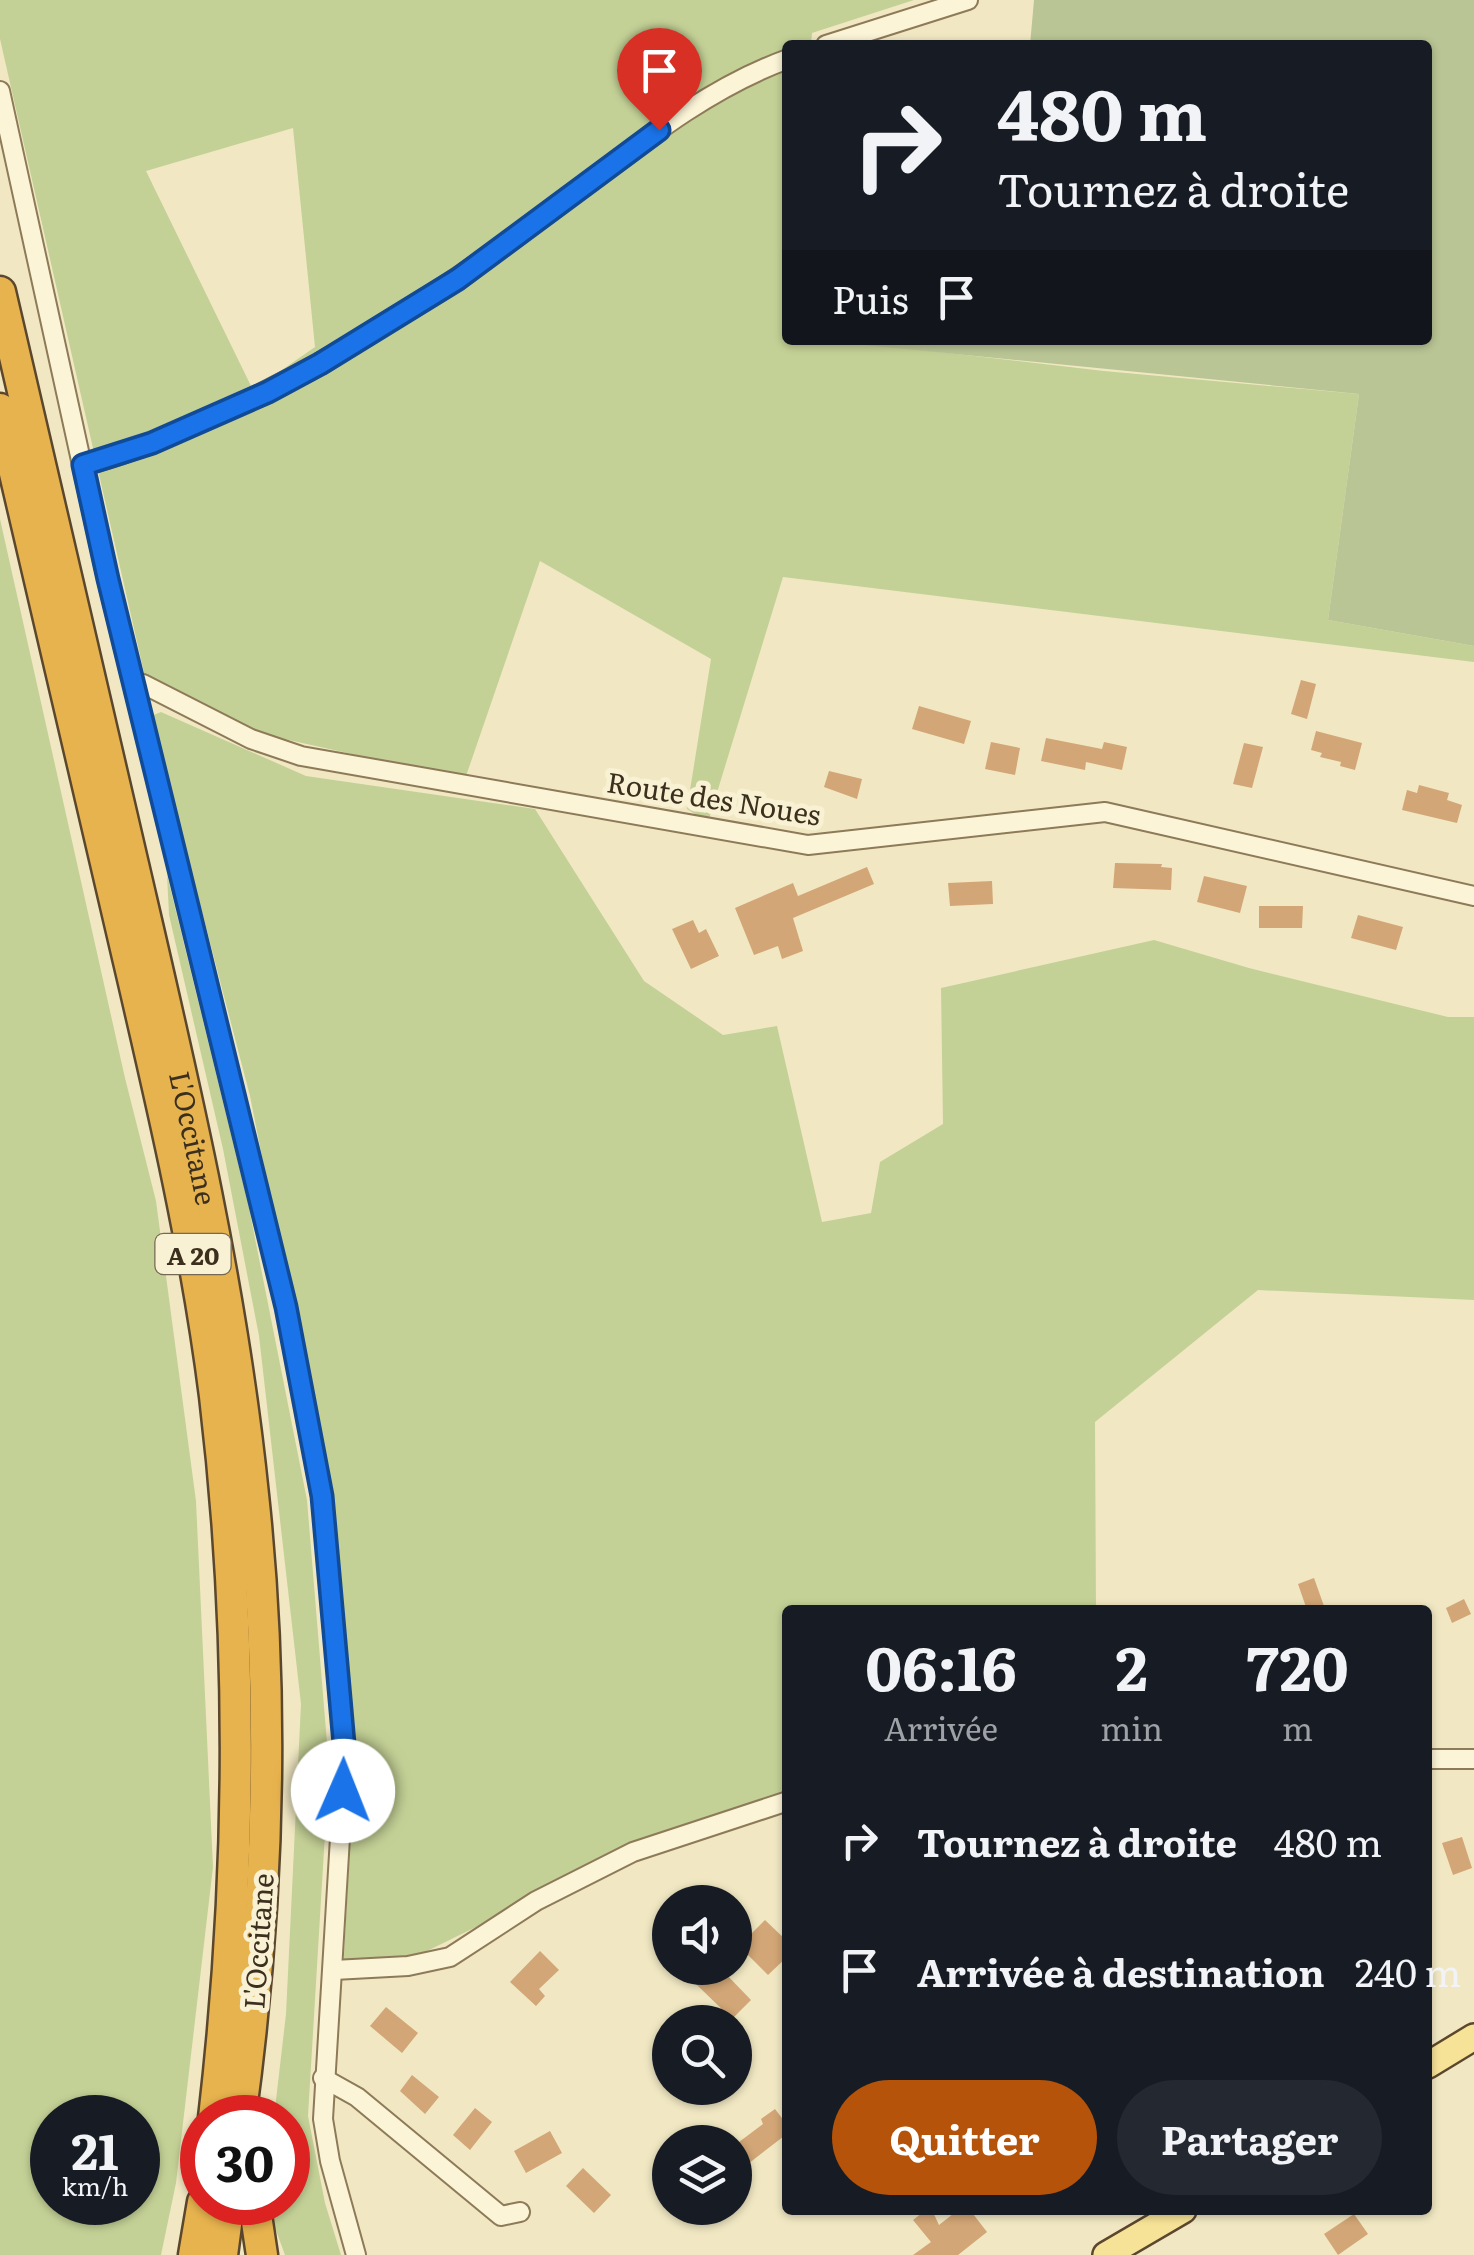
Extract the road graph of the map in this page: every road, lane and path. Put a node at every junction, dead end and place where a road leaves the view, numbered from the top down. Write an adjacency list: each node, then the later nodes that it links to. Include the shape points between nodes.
1 (968, 0): 2 (street)
2 (842, 40)
3 (782, 61): 7 (street, via 688,109 458,279 320,364 152,443)
4 (0, 91): 7 (street)
5 (0, 292): 14 (highway, L'Occitane / A 20, via 190,1108 226,1299 254,1496 263,1666 264,1836)
6 (0, 409): 18 (highway, L'Occitane / A 20, via 163,1106 214,1394 227,1516 238,1764)
7 (83, 465): 8 (street)
8 (135, 686): 9 (street, Route des Noues, via 302,756 808,845 1105,812); 13 (street, via 286,1307 322,1496 345,1755)
9 (1474, 896)
10 (1432, 1759): 11 (street)
11 (1474, 1759)
12 (782, 1803): 13 (street, via 632,1852 536,1900 450,1958)
13 (334, 1970): 17 (street)
14 (252, 2026): 19 (highway, L'Occitane / A 20); 20 (highway, via 262,2066)
15 (1474, 2038): 16 (main road)
16 (1432, 2063)
17 (323, 2078): 21 (street, via 356,2097 501,2216); 29 (street, via 328,2147)
18 (216, 2095)
19 (243, 2095)
20 (259, 2095)
21 (520, 2212)
22 (1174, 2215): 30 (main road)
23 (199, 2225): 26 (highway)
24 (226, 2225): 27 (highway)
25 (257, 2225): 28 (highway)
26 (194, 2255)
27 (222, 2255)
28 (262, 2255)
29 (356, 2255)
30 (1106, 2255)

